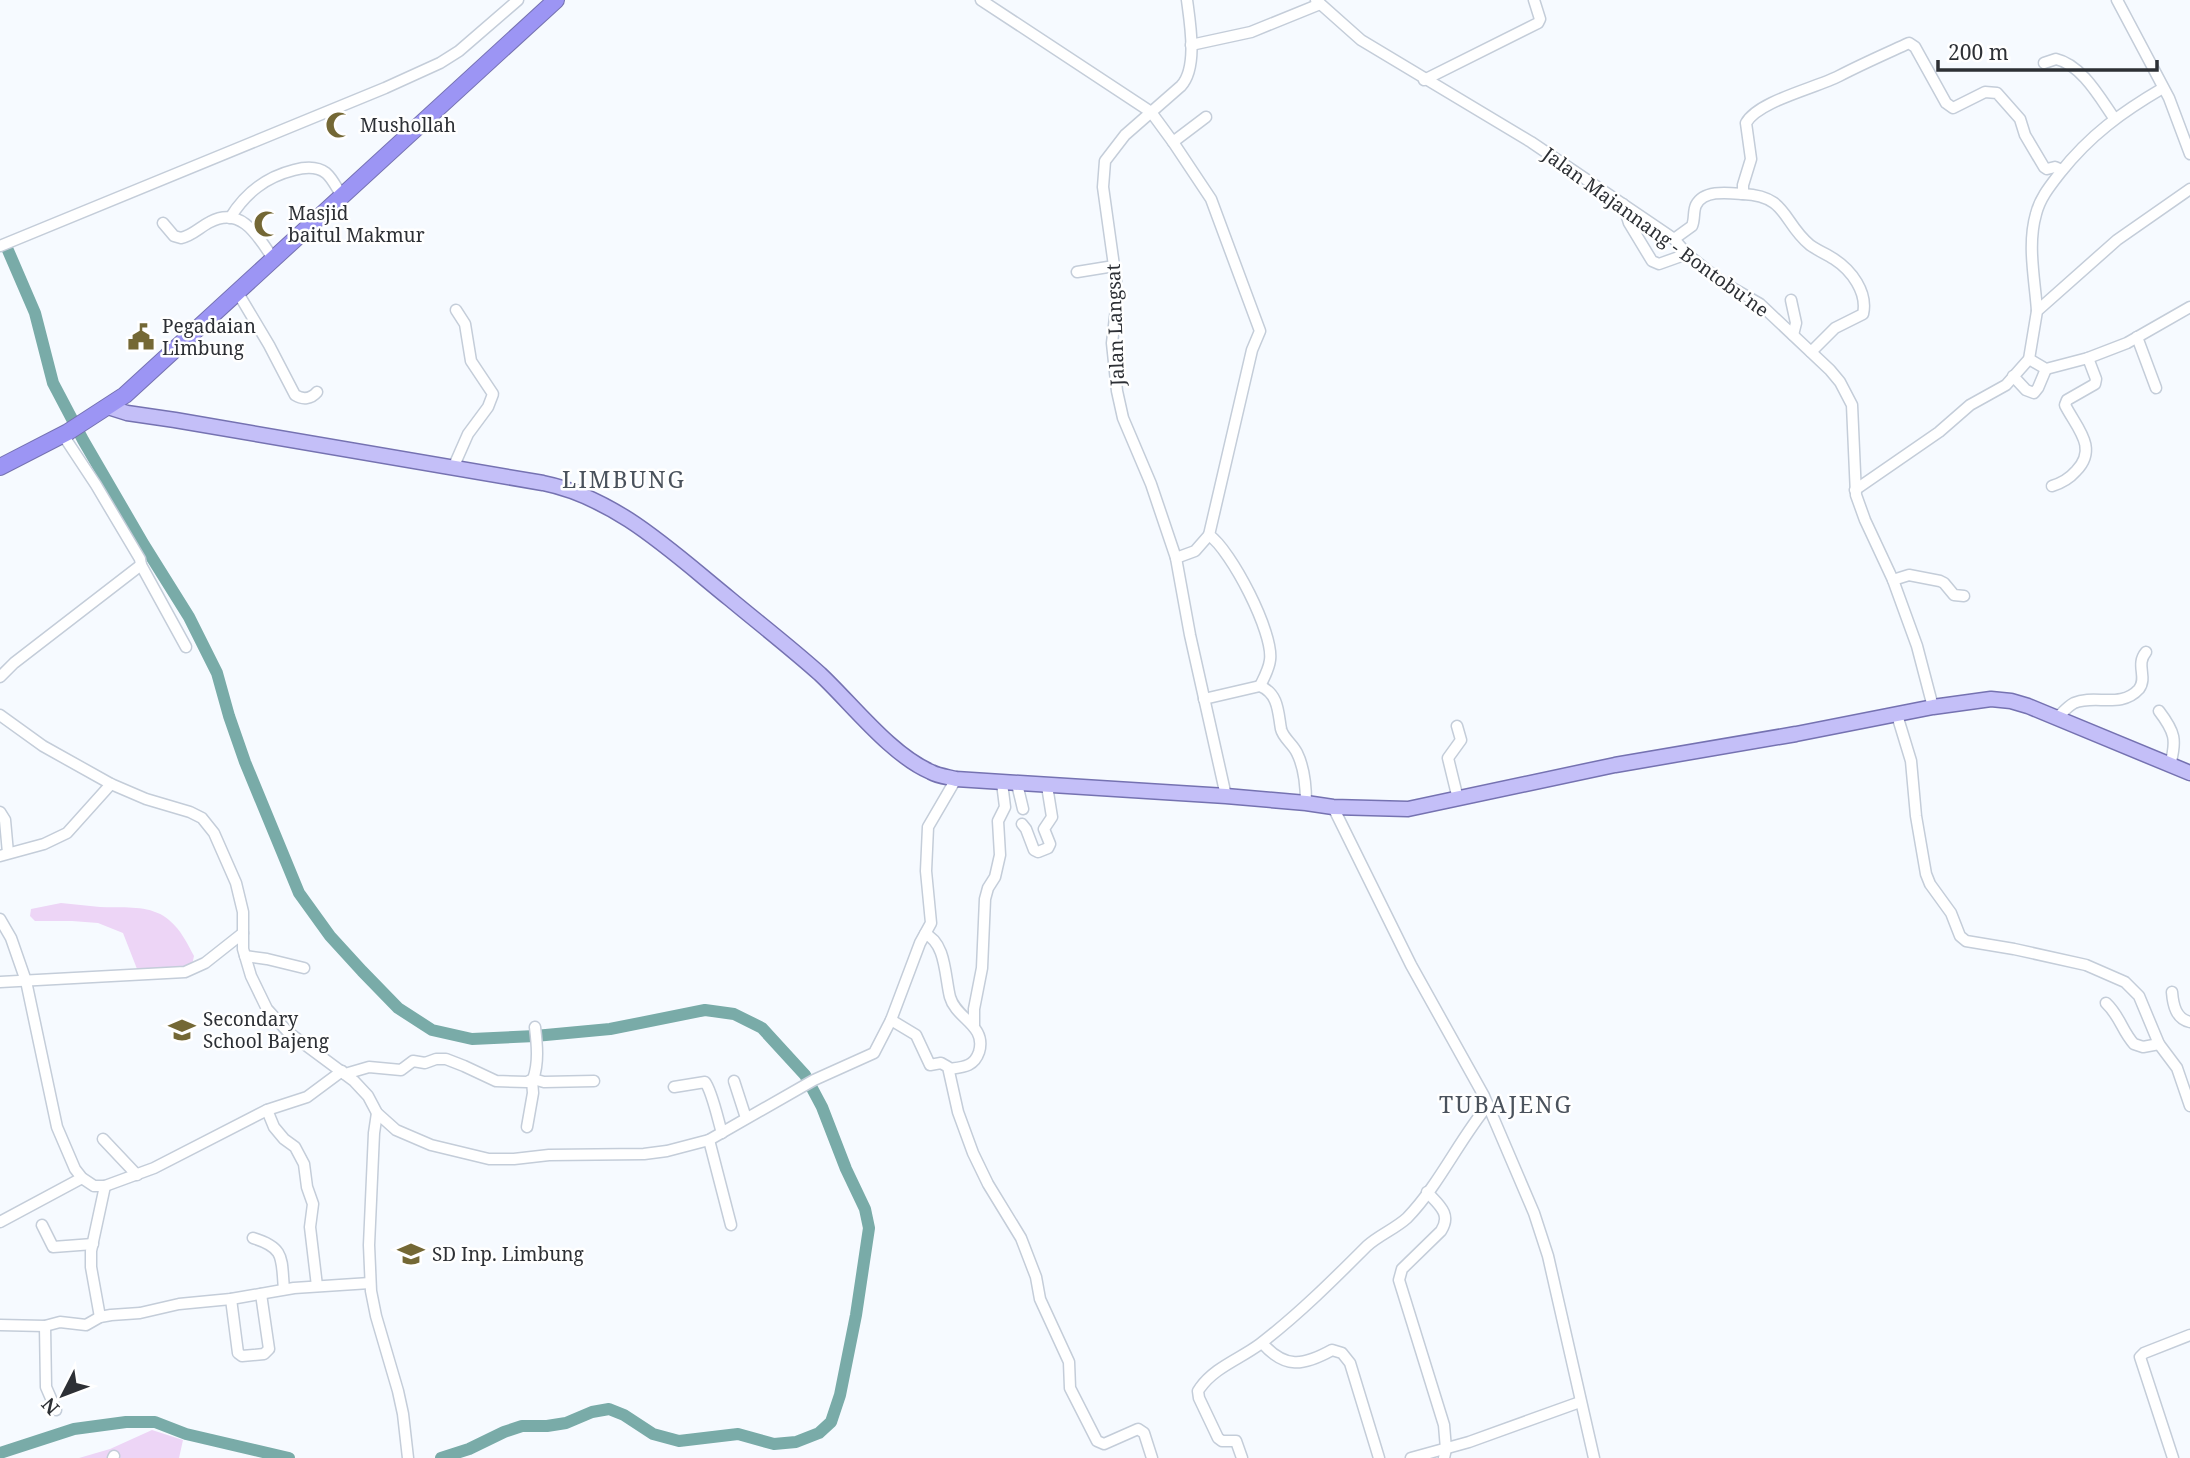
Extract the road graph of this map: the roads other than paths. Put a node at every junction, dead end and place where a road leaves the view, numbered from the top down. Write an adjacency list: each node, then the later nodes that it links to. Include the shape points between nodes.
1 (518, 0): 25 (street, via 440,63)
2 (556, 0): 20 (highway)
3 (981, 0): 12 (street)
4 (1187, 0): 8 (street, Jalan Langsat)
5 (1534, 0): 10 (street, via 1538,23)
6 (2117, 0): 11 (street)
7 (1318, 2): 8 (street, via 1251,32); 10 (street, Jalan Majannang - Bontobu'ne, via 1353,34)
8 (1191, 45): 12 (street, Jalan Langsat, via 1185,82)
9 (2044, 63): 14 (street, via 2056,59 2070,66)
10 (1424, 80): 21 (street, Jalan Majannang - Bontobu'ne, via 1520,135)
11 (2163, 88): 14 (street); 16 (street)
12 (1151, 112): 15 (street); 28 (street, Jalan Langsat, via 1105,161 1103,187)
13 (1206, 117): 15 (street)
14 (2114, 118): 17 (street)
15 (1173, 142): 52 (street, via 1211,199 1260,331)
16 (2190, 155)
17 (2062, 170): 19 (street, via 2044,167 2020,119 1997,93 1985,92 1953,108 1946,103 1911,43 1798,91 1749,119 1751,159); 34 (street, via 2036,213)
18 (2190, 189): 34 (street, via 2117,240)
19 (1743, 194): 24 (street, via 1702,198 1692,226); 39 (street, via 1776,202 1808,243 1834,259 1859,284 1863,314 1835,328)
20 (342, 196): 22 (street, via 326,173 304,167 262,182); 27 (highway)
21 (1623, 204): 24 (street, Jalan Majannang - Bontobu'ne); 26 (street, via 1652,261 1659,264)
22 (230, 218): 23 (street, via 212,221 181,238); 27 (street, via 254,230)
23 (163, 223)
24 (1674, 239): 26 (street, Jalan Majannang - Bontobu'ne)
25 (0, 246)
26 (1687, 254): 37 (street, Jalan Majannang - Bontobu'ne, via 1760,304)
27 (274, 260): 30 (highway)
28 (1114, 266): 29 (street); 53 (street, Jalan Langsat, via 1117,300 1112,343 1119,405)
29 (1077, 272)
30 (237, 293): 45 (street, via 292,391 305,399); 46 (highway)
31 (1791, 300): 36 (street)
32 (2190, 307): 38 (street)
33 (456, 310): 49 (street, via 465,324 471,361 494,394)
34 (2037, 311): 41 (street)
35 (1808, 318): 36 (street)
36 (1796, 321): 37 (street)
37 (1793, 335): 39 (street, Jalan Majannang - Bontobu'ne)
38 (2137, 337): 40 (street); 44 (street)
39 (1811, 352): 51 (street, Jalan Majannang - Bontobu'ne, via 1850,398)
40 (2088, 358): 42 (street); 50 (street, via 2095,384 2064,405 2087,448 2086,456 2069,478)
41 (2029, 359): 42 (street); 43 (street)
42 (2046, 369): 43 (street, via 2034,393)
43 (2013, 376): 51 (street)
44 (2156, 388)
45 (317, 392)
46 (108, 407): 47 (highway); 49 (main road)
47 (69, 431): 48 (highway); 54 (street)
48 (0, 467)
49 (453, 468): 70 (main road, via 554,485 620,514 812,667 894,747 925,769)
50 (2052, 486)
51 (1855, 490): 55 (street, Jalan Majannang - Bontobu'ne)
52 (1209, 535): 53 (street, via 1195,551); 60 (street, via 1244,582 1261,616 1270,659)
53 (1176, 558): 61 (street, Jalan Langsat)
54 (141, 565): 57 (street); 59 (street)
55 (1893, 580): 56 (street, via 1909,575 1940,581 1956,596); 62 (street, Jalan Majannang - Bontobu'ne)
56 (1964, 596)
57 (186, 647)
58 (2146, 652): 66 (street, via 2140,662 2142,682 2132,694 2119,700 2074,703)
59 (0, 677)
60 (1261, 686): 61 (street); 77 (street, via 1271,693 1283,733 1298,755)
61 (1204, 699): 75 (street, Jalan Langsat)
62 (1933, 707): 65 (main road); 66 (main road, via 1997,699)
63 (2159, 711): 68 (street, via 2175,740)
64 (0, 715): 72 (street, via 43,746)
65 (1897, 715): 76 (main road, via 1615,765); 96 (street, via 1911,761 1926,874 1960,936 1966,941 2086,965 2125,982 2139,996)
66 (2057, 718): 68 (main road)
67 (1457, 726): 76 (street, via 1461,740 1447,762)
68 (2170, 765): 69 (main road)
69 (2190, 773)
70 (956, 779): 71 (main road); 85 (street, via 928,827 926,871 932,916)
71 (1002, 783): 73 (main road); 94 (street, via 1000,855 985,899)
72 (111, 784): 82 (street, via 67,833); 84 (street, via 190,812 206,823 236,883)
73 (1017, 784): 74 (main road); 79 (street)
74 (1046, 786): 75 (main road); 81 (street, via 1052,817 1044,829 1048,848 1034,850)
75 (1226, 796): 77 (main road)
76 (1458, 799): 78 (main road, via 1408,809)
77 (1306, 803): 78 (main road)
78 (1333, 807): 104 (street, via 1399,942)
79 (1023, 808)
80 (0, 812): 82 (street, via 5,820)
81 (1022, 824)
82 (4, 855)
83 (0, 919): 88 (street)
84 (243, 933): 86 (street); 88 (street, via 205,963 185,972)
85 (925, 934): 92 (street); 94 (street, via 939,949 953,1005)
86 (245, 956): 87 (street); 99 (street, via 267,1009 288,1032)
87 (304, 968)
88 (26, 981): 89 (street); 114 (street, via 57,1127)
89 (0, 982)
90 (2172, 992): 93 (street, via 2178,1015)
91 (2106, 1003): 96 (street, via 2134,1044)
92 (891, 1020): 98 (street, via 916,1035 930,1065 944,1063); 108 (street, via 874,1052)
93 (2190, 1022)
94 (974, 1025): 98 (street, via 980,1038 976,1058 969,1066)
95 (536, 1028): 100 (street)
96 (2160, 1044): 97 (street)
97 (2183, 1067): 105 (street)
98 (949, 1069): 136 (street, via 973,1153 1021,1238 1040,1299 1069,1362 1070,1388 1092,1432 1104,1444 1138,1429 1144,1433)
99 (343, 1072): 100 (street, via 369,1067 401,1070 413,1060 441,1059 496,1082); 106 (street, via 307,1097); 107 (street, via 368,1096)
100 (532, 1080): 101 (street); 109 (street)
101 (594, 1081)
102 (734, 1081): 108 (street)
103 (674, 1087): 110 (street, via 709,1085)
104 (1488, 1105): 116 (street); 132 (street, via 1542,1235)
105 (2190, 1106)
106 (267, 1110): 113 (street); 123 (street, via 274,1127 295,1147 304,1164 313,1204 310,1227)
107 (377, 1113): 112 (street, via 419,1140 489,1159 644,1154); 122 (street)
108 (746, 1118): 110 (street)
109 (527, 1127)
110 (722, 1133): 112 (street)
111 (103, 1139): 113 (street)
112 (709, 1140): 118 (street)
113 (137, 1175): 115 (street)
114 (82, 1178): 115 (street, via 94,1186); 117 (street)
115 (105, 1186): 121 (street)
116 (1427, 1192): 131 (street, via 1400,1223 1368,1245); 134 (street, via 1443,1210 1446,1225 1402,1269 1399,1280 1442,1415)
117 (0, 1222)
118 (731, 1224)
119 (42, 1225): 121 (street, via 53,1247)
120 (253, 1238): 124 (street, via 278,1251)
121 (93, 1244): 127 (street, via 91,1267)
122 (370, 1283): 123 (street); 135 (street, via 403,1414)
123 (317, 1286): 124 (street)
124 (284, 1289): 125 (street)
125 (261, 1294): 126 (street); 126 (street, via 269,1349 264,1354 238,1353)
126 (231, 1299): 127 (street)
127 (100, 1317): 129 (street, via 86,1325 60,1322)
128 (0, 1325): 129 (street)
129 (45, 1326): 133 (street, via 46,1387)
130 (2190, 1335): 141 (street, via 2140,1357)
131 (1262, 1343): 137 (street, via 1216,1371 1198,1391 1218,1438 1236,1441); 138 (street, via 1286,1362 1313,1360 1332,1350 1342,1353 1351,1367)
132 (1580, 1402): 134 (street); 140 (street)
133 (56, 1410)
134 (1445, 1454): 139 (street)
135 (408, 1458)
136 (1152, 1458)
137 (1242, 1458)
138 (1379, 1458)
139 (1411, 1458)
140 (1594, 1458)
141 (2173, 1458)

